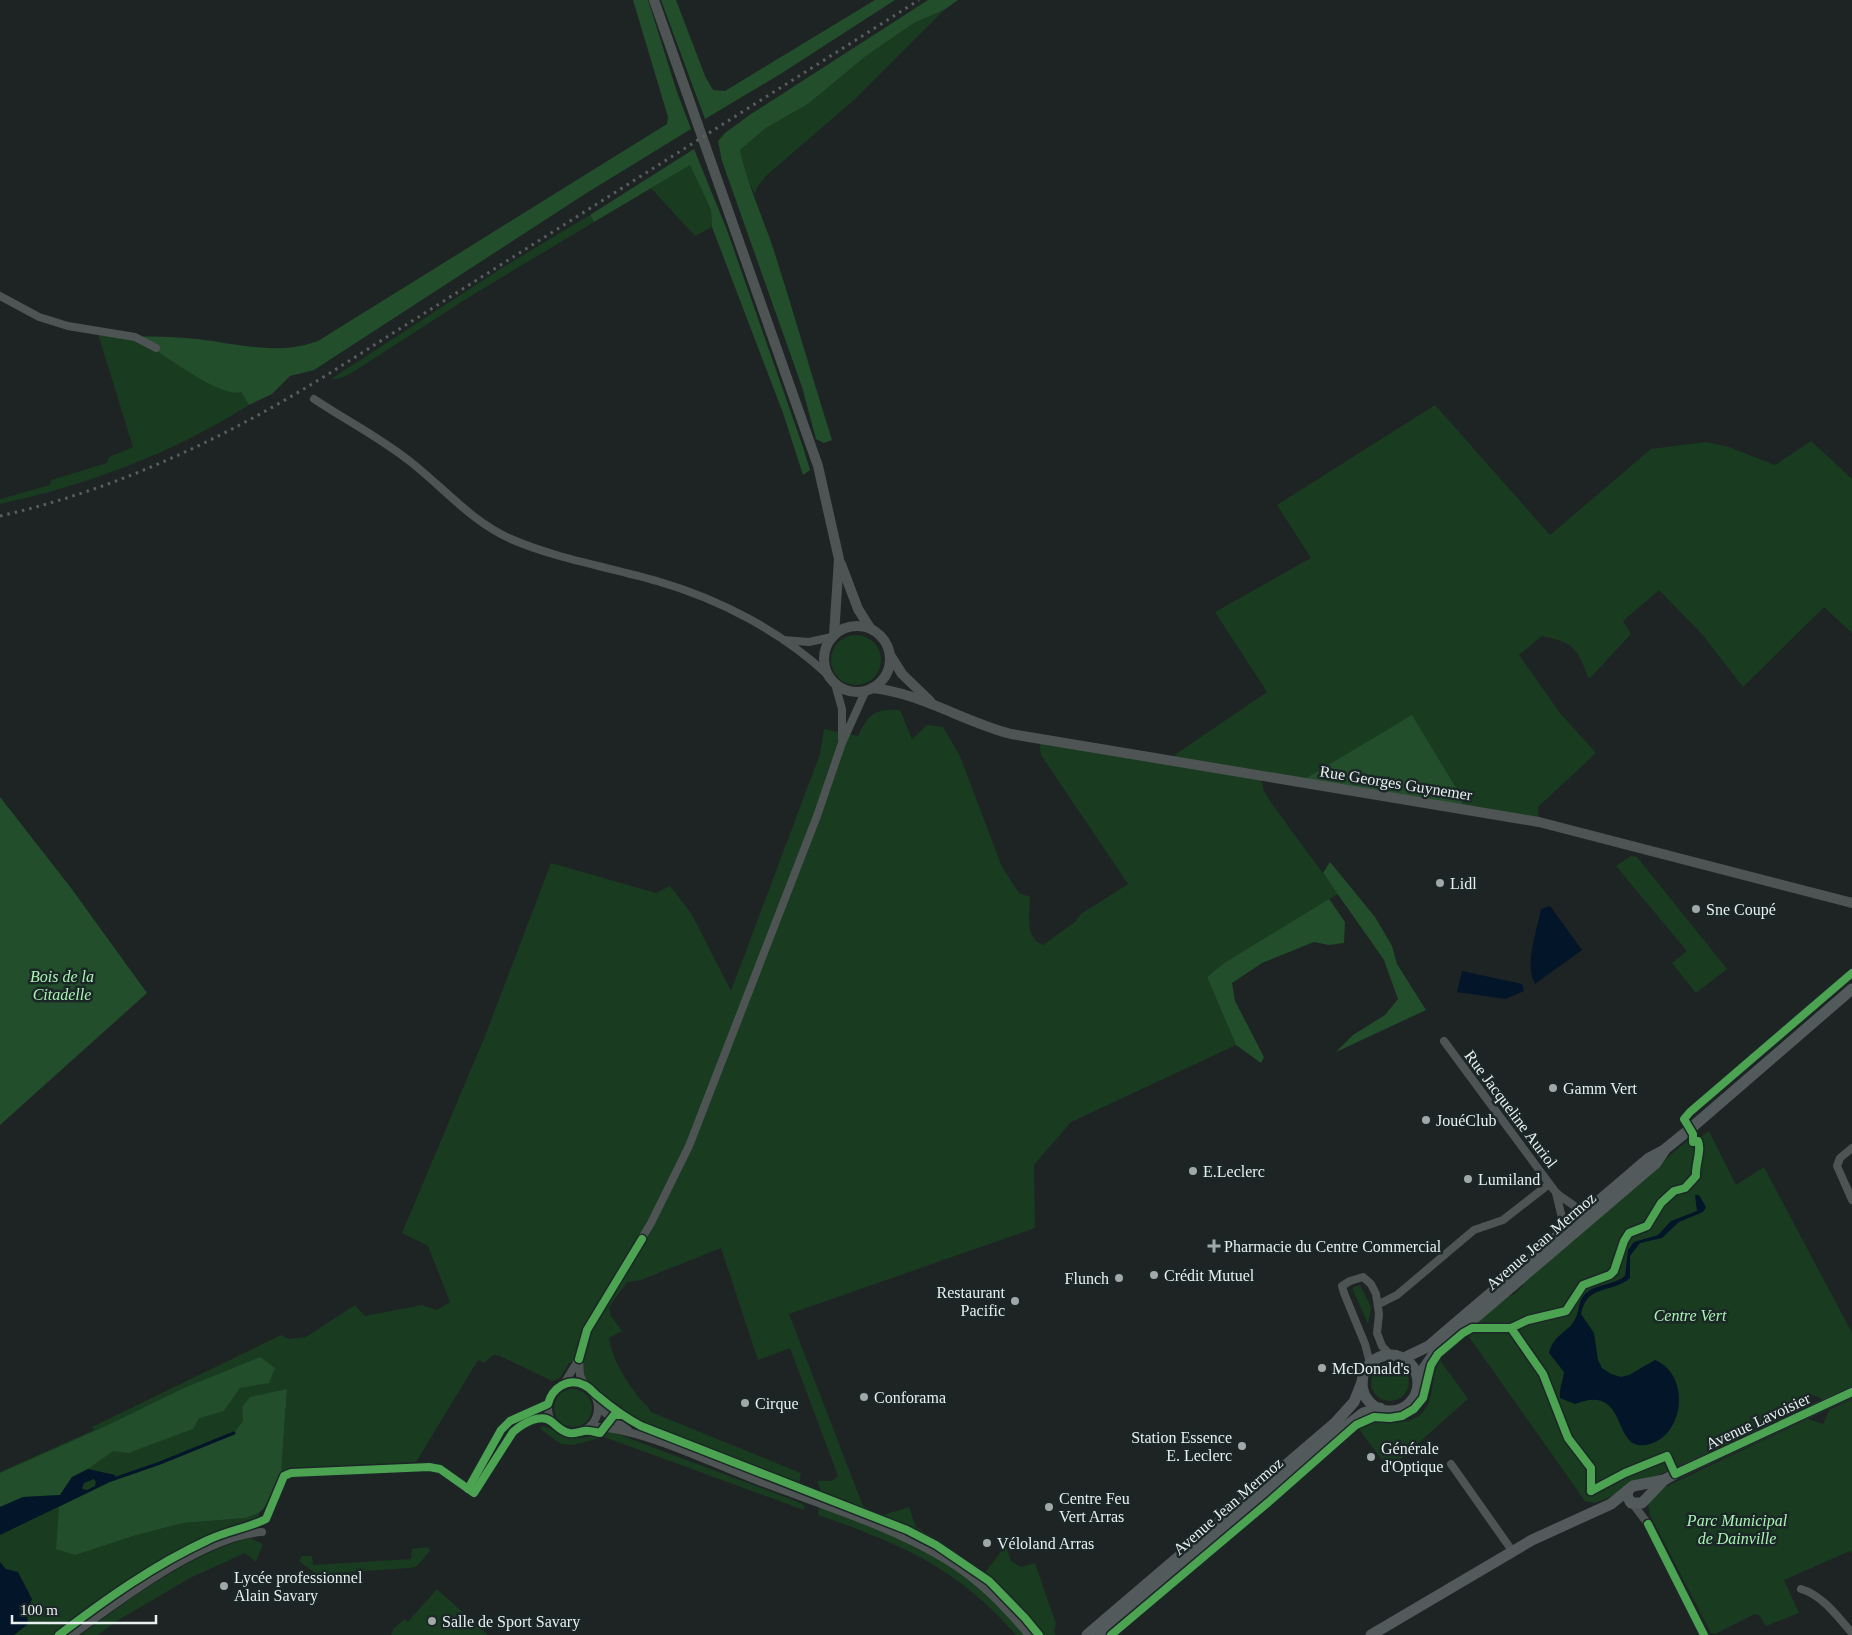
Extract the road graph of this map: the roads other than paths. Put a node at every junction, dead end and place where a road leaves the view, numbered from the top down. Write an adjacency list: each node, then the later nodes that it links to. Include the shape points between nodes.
1 (654, 0): 5 (street, via 818,466)
2 (0, 296): 3 (street, via 39,317 68,326 135,337)
3 (156, 348)
4 (314, 399): 8 (street, via 370,432 490,528 544,551 710,599)
5 (839, 559): 6 (street, via 858,609); 7 (street)
6 (870, 628): 7 (street, via 851,626); 9 (street, via 883,639)
7 (833, 636): 8 (street, via 809,642); 10 (street, via 824,652)
8 (782, 640): 10 (street)
9 (890, 655): 12 (street, via 886,674); 13 (street, Rue Georges Guynemer, via 902,674)
10 (828, 675): 11 (street)
11 (835, 684): 12 (street, via 850,691); 14 (street, via 842,709)
12 (869, 689): 13 (street, Rue Georges Guynemer, via 909,695); 14 (street)
13 (934, 705): 15 (street, Rue Georges Guynemer, via 989,728 1020,736 1539,822)
14 (842, 744): 29 (street, via 815,823 689,1146 652,1224 586,1330)
15 (1852, 903)
16 (1852, 989): 19 (main road, Avenue Jean Mermoz)
17 (1444, 1041): 20 (street, Rue Jacqueline Auriol)
18 (1852, 1148): 22 (street, via 1840,1158 1837,1166)
19 (1664, 1150): 23 (main road, Avenue Jean Mermoz, via 1649,1158); 25 (main road, Avenue Jean Mermoz, via 1656,1164)
20 (1550, 1184): 21 (street, Rue Jacqueline Auriol); 26 (street, via 1503,1220 1474,1230 1397,1295)
21 (1556, 1193): 23 (street); 24 (street, via 1564,1226)
22 (1852, 1200)
23 (1582, 1214): 24 (main road, Avenue Jean Mermoz); 25 (street, via 1583,1219 1562,1238)
24 (1561, 1233): 28 (main road, Avenue Jean Mermoz, via 1436,1339)
25 (1558, 1246): 31 (main road, Avenue Jean Mermoz, via 1435,1352)
26 (1379, 1304): 27 (street, via 1377,1333); 30 (street, via 1371,1284 1363,1277 1342,1286)
27 (1390, 1355): 28 (main road); 30 (main road)
28 (1404, 1358): 31 (main road)
29 (579, 1359): 33 (street); 34 (street)
30 (1370, 1364): 32 (main road)
31 (1418, 1377): 37 (main road, via 1416,1394 1408,1404 1392,1410)
32 (1362, 1382): 37 (main road, via 1367,1398); 53 (main road, Avenue Jean Mermoz, via 1354,1402 1335,1424)
33 (584, 1384): 34 (street); 36 (street, via 593,1391)
34 (562, 1385): 38 (street, via 549,1399 552,1421 559,1429 570,1433 581,1432)
35 (1852, 1392): 41 (main road, Avenue Lavoisier)
36 (599, 1406): 38 (street, via 598,1417); 39 (street)
37 (1380, 1408): 54 (main road, Avenue Jean Mermoz, via 1363,1413 1343,1428)
38 (591, 1426): 39 (street)
39 (632, 1433): 52 (street, via 850,1516 926,1549 977,1580)
40 (1451, 1464): 48 (street)
41 (1664, 1480): 42 (main road, Avenue Lavoisier); 43 (main road, Avenue Lavoisier)
42 (1633, 1488): 43 (main road, via 1645,1490); 44 (main road, Avenue Lavoisier); 45 (main road, via 1627,1496)
43 (1646, 1500): 45 (main road, via 1639,1505); 46 (street)
44 (1611, 1504): 45 (main road, Avenue Lavoisier); 48 (main road, Avenue Lavoisier)
45 (1632, 1504): 46 (street)
46 (1648, 1524): 56 (street)
47 (262, 1532): 51 (street, via 230,1539 151,1579)
48 (1513, 1552): 55 (main road, Avenue Lavoisier)
49 (1801, 1589): 50 (street, via 1809,1591 1825,1604)
50 (1852, 1633)
51 (72, 1635)
52 (1029, 1635)
53 (1087, 1635)
54 (1101, 1635)
55 (1371, 1635)
56 (1704, 1635)

